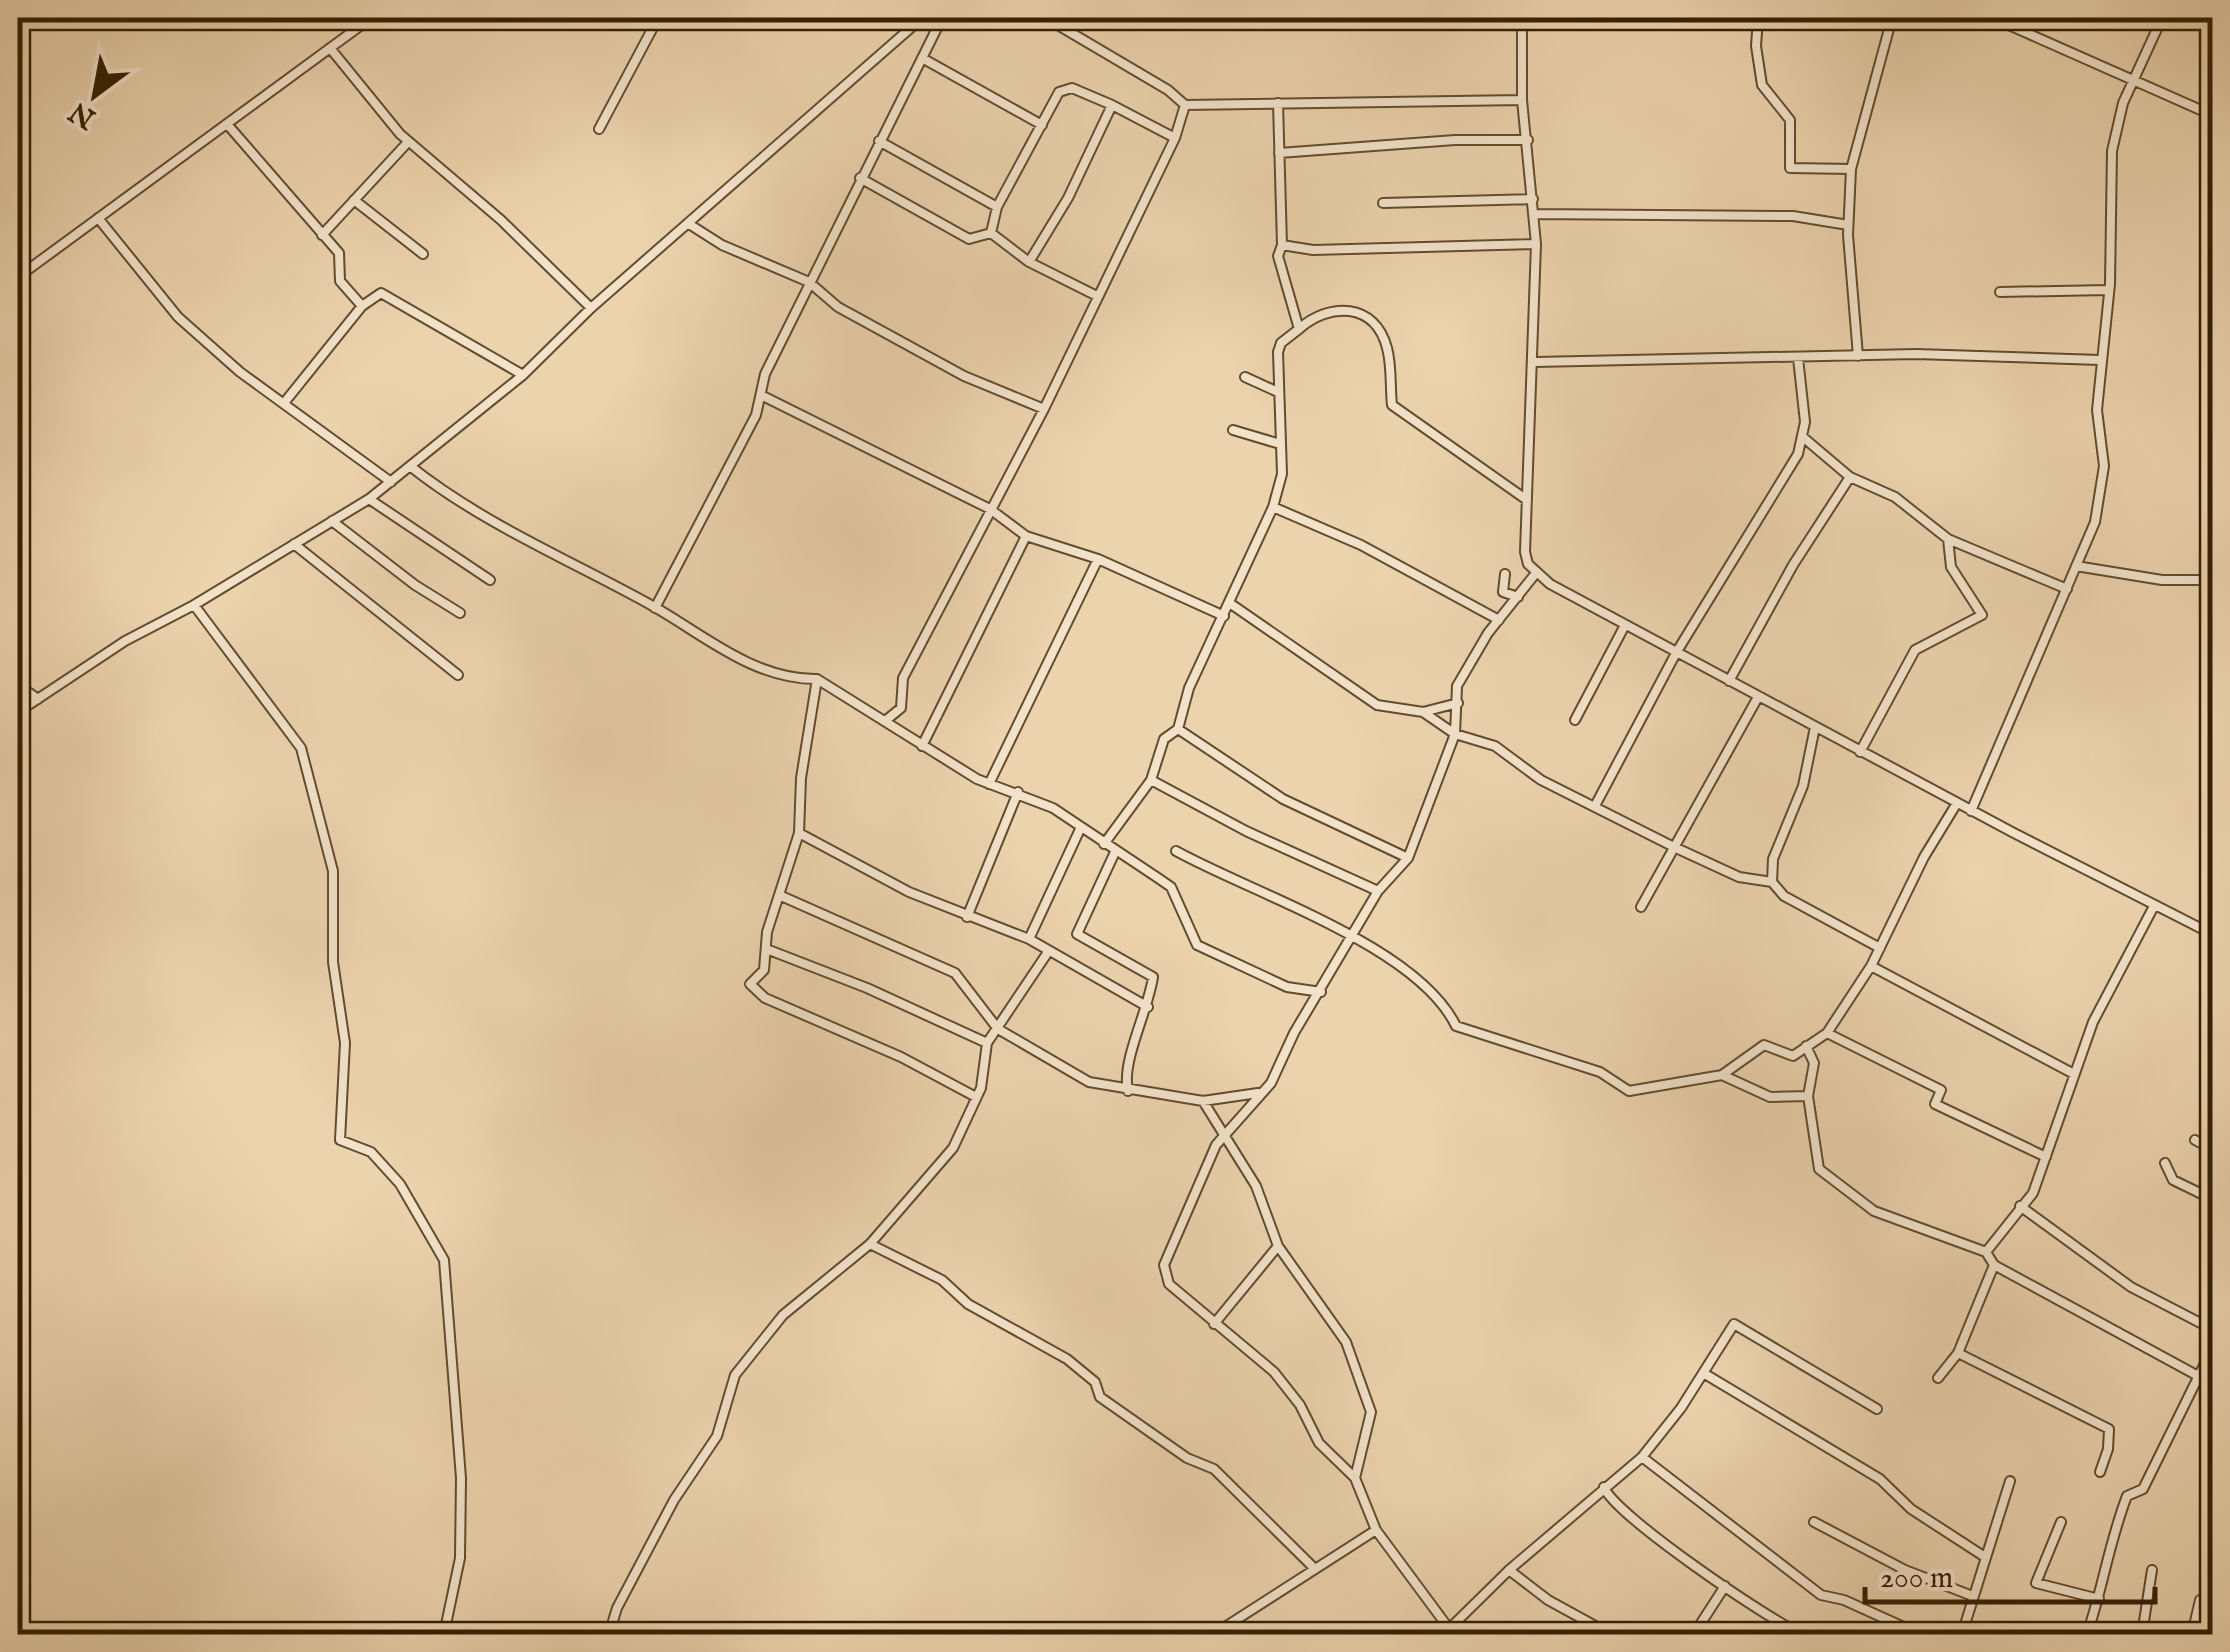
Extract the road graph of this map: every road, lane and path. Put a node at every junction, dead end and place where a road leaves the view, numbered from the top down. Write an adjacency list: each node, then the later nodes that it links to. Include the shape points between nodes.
1 (370, 18): 11 (street)
2 (658, 18): 21 (street)
3 (922, 18): 35 (street)
4 (942, 18): 12 (street)
5 (1046, 18): 17 (street)
6 (1522, 18): 14 (street)
7 (1758, 18): 27 (street, via 1762,86 1790,120 1790,168)
8 (1892, 18): 27 (street)
9 (1992, 18): 13 (street)
10 (2162, 18): 13 (street)
11 (330, 48): 19 (street); 25 (street)
12 (922, 58): 20 (street); 24 (street)
13 (2134, 76): 18 (street); 45 (street, via 2112,151)
14 (1522, 100): 15 (street); 23 (street)
15 (1278, 103): 17 (street); 26 (street)
16 (1112, 105): 20 (street, via 1066,88); 22 (street); 42 (street)
17 (1185, 105): 22 (street)
18 (2212, 115)
19 (227, 124): 34 (street); 38 (street)
20 (1042, 125): 32 (street)
21 (599, 129)
22 (1175, 138): 47 (street)
23 (1528, 140): 26 (street); 29 (street)
24 (880, 141): 28 (street); 32 (street)
25 (408, 142): 30 (street); 49 (street)
26 (1279, 152): 40 (street)
27 (1851, 169): 36 (street)
28 (860, 178): 37 (street, via 968,239); 44 (street)
29 (1533, 199): 31 (street); 33 (street)
30 (354, 200): 38 (street); 41 (street)
31 (1383, 203)
32 (996, 207): 37 (street)
33 (1533, 214): 36 (street, via 1794,216); 39 (street)
34 (98, 218): 43 (street); 59 (street, via 178,316)
35 (690, 224): 44 (street); 49 (street)
36 (1848, 225): 51 (street)
37 (991, 233): 42 (street)
38 (322, 236): 48 (street, via 339,253 340,281)
39 (1536, 244): 40 (street, via 1313,250); 54 (street)
40 (1282, 245): 50 (street, via 1278,256)
41 (423, 254)
42 (1029, 262): 47 (street)
43 (18, 277)
44 (809, 282): 58 (street); 60 (street, via 838,307 964,376)
45 (2108, 290): 46 (street); 53 (street)
46 (2000, 292)
47 (1097, 296): 60 (street)
48 (362, 306): 55 (street, via 381,292 396,297); 59 (street)
49 (591, 308): 55 (street)
50 (1299, 329): 57 (street, via 1280,342); 68 (street, via 1316,313 1351,310 1374,323 1387,347 1392,405)
51 (1858, 356): 52 (street); 53 (street)
52 (1798, 358): 54 (street); 62 (street)
53 (2100, 360): 76 (street, via 2104,466 2095,522)
54 (1535, 362): 68 (street)
55 (524, 374): 64 (street)
56 (1244, 377): 57 (street)
57 (1278, 392): 63 (street)
58 (761, 395): 70 (street); 85 (street)
59 (284, 403): 66 (street)
60 (1044, 410): 70 (street)
61 (1234, 430): 63 (street)
62 (1804, 438): 65 (street); 90 (street)
63 (1280, 444): 69 (street, via 1282,474)
64 (410, 466): 66 (street); 85 (street, via 466,508)
65 (1850, 476): 73 (street, via 1895,497); 93 (street)
66 (390, 482): 67 (street)
67 (369, 499): 71 (street); 79 (street)
68 (1527, 500): 77 (street, via 1525,552)
69 (1273, 507): 83 (street); 88 (street, via 1361,545)
70 (990, 509): 72 (street); 101 (street, via 903,678 900,708)
71 (332, 521): 74 (street); 86 (street)
72 (1026, 536): 75 (street); 105 (street)
73 (1948, 539): 81 (street); 106 (street, via 1951,566 1982,615 1914,650)
74 (294, 544): 84 (street); 91 (street)
75 (1098, 559): 87 (street); 108 (street)
76 (2076, 566): 80 (street, via 2162,580); 81 (street)
77 (1536, 573): 82 (street); 89 (street)
78 (1505, 574): 82 (street, via 1503,592)
79 (490, 580)
80 (2212, 580)
81 (2067, 588): 112 (street)
82 (1518, 597): 88 (street)
83 (1231, 604): 87 (street); 99 (street, via 1360,695 1402,712)
84 (194, 605): 96 (street, via 124,640); 183 (street, via 302,748 333,872 333,962 345,1043 340,1140 371,1152 400,1184 444,1260 461,1478 460,1558)
85 (655, 608): 92 (street, via 714,648 800,680)
86 (460, 613)
87 (1224, 616): 103 (street)
88 (1498, 620): 97 (street, via 1457,686)
89 (1624, 625): 90 (street); 100 (street)
90 (1676, 653): 93 (street); 111 (street)
91 (458, 675)
92 (818, 679): 101 (street); 114 (street)
93 (1728, 681): 95 (street)
94 (18, 685): 96 (street)
95 (1758, 697): 102 (street); 116 (street)
96 (38, 699): 98 (street)
97 (1458, 703): 99 (street); 104 (street)
98 (18, 712)
99 (1423, 712): 104 (street)
100 (1575, 720)
101 (885, 721): 105 (street)
102 (1815, 727): 106 (street); 120 (street, via 1803,786 1773,859)
103 (1178, 728): 107 (street, via 1164,739); 119 (street, via 1283,798)
104 (1456, 734): 111 (street, via 1495,746 1542,780); 119 (street)
105 (922, 746): 108 (street)
106 (1860, 752): 110 (street)
107 (1150, 780): 115 (street); 121 (street)
108 (989, 784): 109 (street)
109 (1018, 792): 113 (street); 125 (street)
110 (1957, 803): 112 (street); 129 (street)
111 (1596, 804): 116 (street)
112 (1971, 811): 123 (street)
113 (1080, 827): 115 (street); 128 (street)
114 (799, 833): 122 (street); 125 (street)
115 (1104, 844): 117 (street)
116 (1674, 846): 120 (street, via 1739,877); 124 (street)
117 (1115, 852): 133 (street, via 1172,887 1197,945 1288,987); 134 (street, via 1078,934 1152,977)
118 (1176, 852): 127 (street)
119 (1408, 858): 121 (street)
120 (1772, 882): 129 (street, via 1784,896)
121 (1378, 891): 127 (street)
122 (779, 895): 130 (street, via 767,932); 135 (street, via 954,973)
123 (2154, 906): 126 (street); 139 (street, via 2093,1022)
124 (1641, 907)
125 (967, 917): 128 (street)
126 (2212, 934)
127 (1354, 936): 133 (street); 140 (street, via 1445,1004 1456,1026 1600,1072 1629,1091)
128 (1029, 939): 131 (street)
129 (1880, 948): 132 (street)
130 (769, 950): 137 (street); 144 (street, via 764,970 750,984 765,998)
131 (1048, 952): 134 (street); 135 (street)
132 (1871, 966): 136 (street); 139 (street)
133 (1322, 992): 142 (street, via 1271,1083)
134 (1148, 1007): 141 (street, via 1124,1072)
135 (998, 1028): 137 (street); 141 (street, via 1089,1082)
136 (1826, 1033): 138 (street); 149 (street, via 1941,1090 1935,1104)
137 (987, 1043): 144 (street)
138 (1806, 1046): 140 (street, via 1793,1056 1764,1044); 143 (street, via 1814,1063)
139 (2074, 1074): 149 (street)
140 (1722, 1076): 143 (street, via 1770,1096)
141 (1128, 1091): 145 (street)
142 (1258, 1093): 145 (street); 146 (street)
143 (1808, 1096): 155 (street, via 1819,1169 1874,1211)
144 (976, 1097): 153 (street, via 953,1148)
145 (1203, 1101): 146 (street)
146 (1224, 1137): 154 (street, via 1256,1186); 157 (street, via 1164,1265 1169,1284)
147 (2195, 1140): 148 (street)
148 (2212, 1148)
149 (2046, 1157): 152 (street, via 2033,1193)
150 (2165, 1162): 151 (street, via 2172,1180)
151 (2212, 1199)
152 (2020, 1206): 155 (street); 158 (street, via 2131,1287)
153 (870, 1244): 175 (street, via 942,1280 968,1304 1066,1359 1095,1382 1100,1398 1186,1458 1214,1469); 184 (street, via 783,1314 736,1374 717,1436 674,1500)
154 (1278, 1246): 157 (street); 168 (street, via 1346,1342 1372,1412)
155 (1986, 1252): 156 (street)
156 (1994, 1265): 160 (street); 163 (street)
157 (1214, 1324): 168 (street, via 1274,1372 1319,1444)
158 (2212, 1329)
159 (2212, 1349): 161 (street)
160 (1958, 1353): 164 (street); 167 (street, via 2109,1430)
161 (2209, 1364): 163 (street)
162 (1704, 1374): 165 (street, via 1734,1324); 166 (street); 174 (street, via 1880,1479 1912,1509)
163 (2200, 1377): 180 (street, via 2143,1489 2127,1496 2106,1551)
164 (1938, 1378)
165 (1877, 1410)
166 (1642, 1456): 170 (street); 189 (street, via 1821,1595)
167 (2100, 1472)
168 (1354, 1478): 173 (street)
169 (2010, 1481): 174 (street)
170 (1604, 1487): 176 (street); 178 (street, via 1608,1500 1650,1536)
171 (1814, 1522): 179 (street)
172 (2061, 1522): 180 (street, via 2036,1583)
173 (1376, 1530): 175 (street); 182 (street)
174 (1986, 1556): 179 (street)
175 (1315, 1569): 185 (street)
176 (1510, 1570): 182 (street); 186 (street)
177 (2152, 1570): 192 (street)
178 (1725, 1586): 187 (street); 188 (street)
179 (1970, 1596): 190 (street)
180 (2099, 1599): 191 (street)
181 (2200, 1600): 193 (street)
182 (1449, 1632)
183 (444, 1634)
184 (609, 1634)
185 (1214, 1634)
186 (1610, 1634)
187 (1694, 1634)
188 (1802, 1634)
189 (1918, 1634)
190 (1962, 1634)
191 (2087, 1634)
192 (2142, 1634)
193 (2192, 1634)

